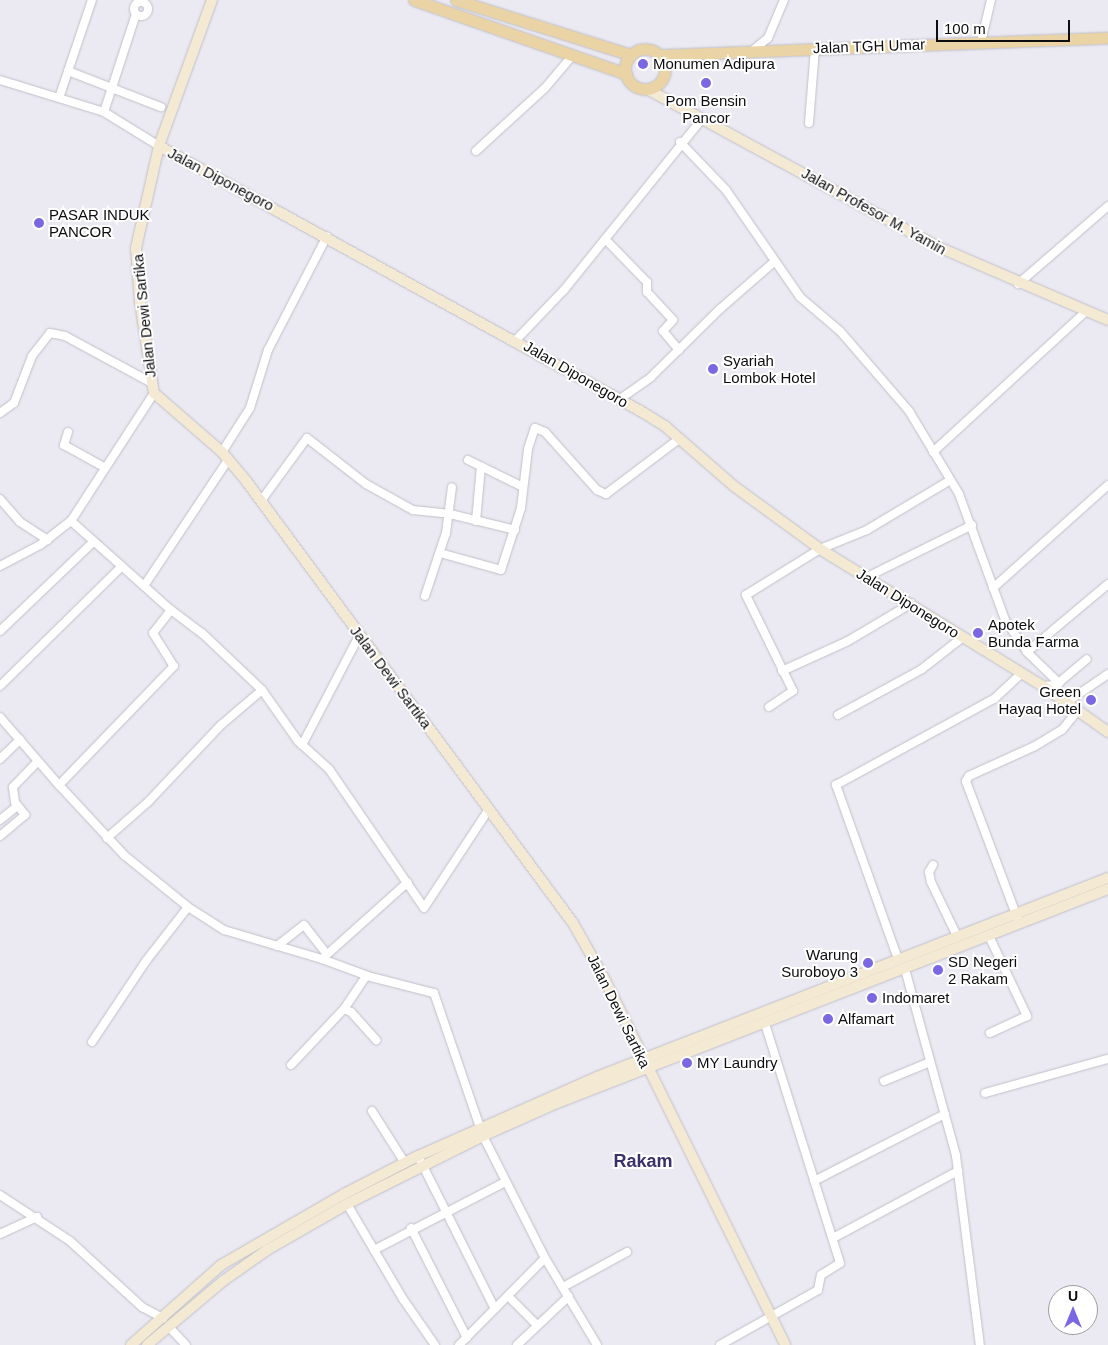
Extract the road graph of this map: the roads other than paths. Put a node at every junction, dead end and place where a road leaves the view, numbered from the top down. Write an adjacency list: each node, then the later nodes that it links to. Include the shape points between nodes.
1 (92, 0): 15 (street)
2 (212, 0): 26 (street, Jalan Dewi Sartika)
3 (414, 0): 12 (main road)
4 (456, 0): 13 (main road)
5 (784, 0): 11 (street, via 768,38)
6 (991, 0): 9 (street)
7 (142, 1): 19 (street, via 147,12 136,14)
8 (1108, 38): 9 (main road, Jalan TGH Umar)
9 (981, 42): 10 (main road, Jalan TGH Umar)
10 (815, 48): 11 (main road, Jalan TGH Umar); 24 (street)
11 (751, 52): 14 (main road, Jalan TGH Umar)
12 (573, 54): 16 (main road); 27 (street, via 545,88)
13 (631, 54): 14 (main road, via 646,49); 16 (main road)
14 (660, 55): 18 (main road, via 665,65 664,76 658,85)
15 (68, 72): 19 (street); 20 (street)
16 (626, 74): 18 (main road, via 631,83)
17 (0, 80): 20 (street, Jalan Diponegoro)
18 (647, 89): 23 (street, Jalan Profesor M. Yamin)
19 (112, 90): 21 (street); 22 (street)
20 (59, 98): 22 (street, Jalan Diponegoro)
21 (161, 107)
22 (104, 112): 26 (street, Jalan Diponegoro)
23 (703, 118): 25 (street); 32 (street, Jalan Profesor M. Yamin, via 936,246)
24 (809, 123)
25 (680, 142): 30 (street); 31 (street, via 713,173)
26 (159, 146): 29 (street, Jalan Diponegoro); 37 (street, Jalan Dewi Sartika, via 136,248)
27 (476, 151)
28 (1108, 206): 32 (street)
29 (326, 236): 35 (street, Jalan Diponegoro); 44 (street, via 268,350 250,408)
30 (605, 239): 35 (street, via 564,290); 36 (street, via 646,282 647,292 673,320 663,331)
31 (775, 262): 36 (street); 43 (street, via 800,297 840,331 909,411)
32 (1018, 284): 33 (street, Jalan Profesor M. Yamin)
33 (1085, 312): 34 (street, Jalan Profesor M. Yamin); 43 (street)
34 (1108, 320)
35 (516, 340): 39 (street, Jalan Diponegoro)
36 (679, 350): 39 (street, via 651,377)
37 (150, 382): 38 (street, Jalan Dewi Sartika); 40 (street, via 65,336 50,333 32,356 14,403)
38 (154, 393): 44 (street, Jalan Dewi Sartika); 47 (street)
39 (620, 399): 42 (street, Jalan Diponegoro)
40 (0, 413)
41 (68, 432): 47 (street, via 64,445)
42 (679, 439): 51 (street, via 606,494 598,490 546,432 537,427 530,439); 61 (street, Jalan Diponegoro, via 735,487)
43 (932, 452): 48 (street)
44 (225, 456): 53 (street, Jalan Dewi Sartika); 67 (street)
45 (468, 460): 46 (street)
46 (481, 466): 51 (street); 56 (street)
47 (104, 467): 55 (street)
48 (950, 481): 57 (street); 61 (street, via 867,530)
49 (1108, 485): 68 (street)
50 (452, 486): 54 (street)
51 (523, 486): 58 (street, via 524,496)
52 (0, 499): 59 (street, via 20,522)
53 (261, 501): 54 (street, via 307,438 394,501 422,513); 73 (street, Jalan Dewi Sartika)
54 (450, 514): 56 (street); 62 (street)
55 (71, 521): 59 (street); 60 (street)
56 (476, 521): 58 (street)
57 (972, 525): 65 (street); 68 (street)
58 (515, 530): 62 (street, via 499,571)
59 (48, 540): 63 (street)
60 (93, 542): 64 (street); 72 (street)
61 (820, 549): 65 (street, Jalan Diponegoro); 77 (street, via 746,595)
62 (440, 553): 69 (street)
63 (0, 566)
64 (121, 566): 67 (street); 81 (street)
65 (869, 576): 70 (street, Jalan Diponegoro)
66 (1108, 584): 75 (street)
67 (144, 586): 71 (street)
68 (993, 588): 75 (street, via 1005,620)
69 (425, 596)
70 (912, 604): 74 (street, Jalan Diponegoro); 77 (street, via 848,641)
71 (170, 610): 83 (street, via 202,634); 94 (street, via 153,633 174,666)
72 (0, 632)
73 (359, 636): 91 (street); 96 (street, Jalan Dewi Sartika)
74 (963, 637): 78 (street, Jalan Diponegoro); 87 (street, via 922,669)
75 (1027, 652): 80 (street)
76 (1087, 659): 80 (street)
77 (782, 671): 85 (street, via 792,694)
78 (1021, 674): 82 (street, Jalan Diponegoro); 110 (street, via 994,699 836,785)
79 (1108, 674): 84 (street)
80 (1059, 683): 82 (street)
81 (0, 686)
82 (1043, 686): 84 (street, Jalan Diponegoro)
83 (262, 690): 91 (street); 99 (street, via 221,725 148,802)
84 (1067, 702): 86 (street, Jalan Diponegoro)
85 (769, 707)
86 (1078, 710): 89 (street, Jalan Diponegoro); 105 (street, via 1062,730 1047,740 967,778 966,784)
87 (838, 715)
88 (0, 717): 90 (street)
89 (1108, 731)
90 (20, 740): 92 (street); 93 (street)
91 (302, 745): 102 (street, via 329,769)
92 (0, 759)
93 (38, 761): 94 (street); 95 (street, via 13,787)
94 (59, 785): 99 (street)
95 (17, 806): 97 (street); 98 (street, via 25,815)
96 (489, 809): 102 (street, via 424,908); 121 (street, Jalan Dewi Sartika, via 582,938)
97 (0, 820)
98 (0, 836)
99 (108, 838): 104 (street)
100 (933, 865): 106 (street, via 929,872 931,882)
101 (1108, 878): 105 (street)
102 (408, 882): 109 (street)
103 (1108, 889): 105 (street)
104 (188, 907): 108 (street, via 224,930); 118 (street, via 150,956)
105 (1018, 919): 106 (street); 107 (street)
106 (957, 936): 110 (street)
107 (989, 936): 111 (street); 116 (street, via 1027,1016)
108 (277, 946): 109 (street); 109 (street, via 304,925)
109 (325, 956): 112 (street)
110 (898, 959): 114 (street)
111 (905, 968): 114 (street); 120 (street)
112 (366, 976): 113 (street); 127 (street, via 434,993)
113 (344, 1009): 117 (street, via 351,1012); 122 (street)
114 (773, 1014): 115 (street); 121 (street)
115 (765, 1023): 121 (street); 132 (street)
116 (990, 1033)
117 (376, 1040)
118 (92, 1042)
119 (1108, 1059): 124 (street)
120 (930, 1062): 123 (street); 126 (street)
121 (645, 1064): 127 (street); 150 (street, Jalan Dewi Sartika)
122 (290, 1065)
123 (884, 1082)
124 (984, 1093)
125 (372, 1111): 129 (street)
126 (945, 1114): 131 (street); 132 (street)
127 (481, 1132): 128 (street); 130 (street); 133 (street)
128 (418, 1156): 129 (street); 130 (street)
129 (406, 1162): 140 (street)
130 (424, 1166): 135 (street); 136 (street)
131 (958, 1171): 141 (street); 164 (street)
132 (814, 1181): 141 (street)
133 (505, 1182): 136 (street); 145 (street)
134 (0, 1195): 137 (street)
135 (347, 1204): 142 (street); 143 (street)
136 (448, 1210): 138 (street); 149 (street)
137 (37, 1217): 139 (street); 151 (street, via 70,1241 142,1307)
138 (411, 1228): 143 (street); 154 (street)
139 (0, 1234)
140 (268, 1236): 142 (street); 151 (street, via 212,1272)
141 (833, 1238): 150 (street, via 840,1263 821,1275 820,1289)
142 (275, 1246): 153 (street, via 223,1281)
143 (374, 1250): 158 (street)
144 (627, 1252): 146 (street)
145 (545, 1258): 146 (street); 147 (street)
146 (563, 1287): 148 (street)
147 (508, 1296): 149 (street); 152 (street)
148 (569, 1296): 152 (street); 161 (street)
149 (495, 1309): 154 (street)
150 (770, 1316): 162 (street); 163 (street, Jalan Dewi Sartika)
151 (164, 1318): 155 (street)
152 (537, 1325): 160 (street)
153 (170, 1328): 156 (street); 157 (street)
154 (467, 1338): 159 (street)
155 (130, 1345)
156 (147, 1345)
157 (186, 1345)
158 (435, 1345)
159 (459, 1345)
160 (517, 1345)
161 (597, 1345)
162 (720, 1345)
163 (785, 1345)
164 (980, 1345)

